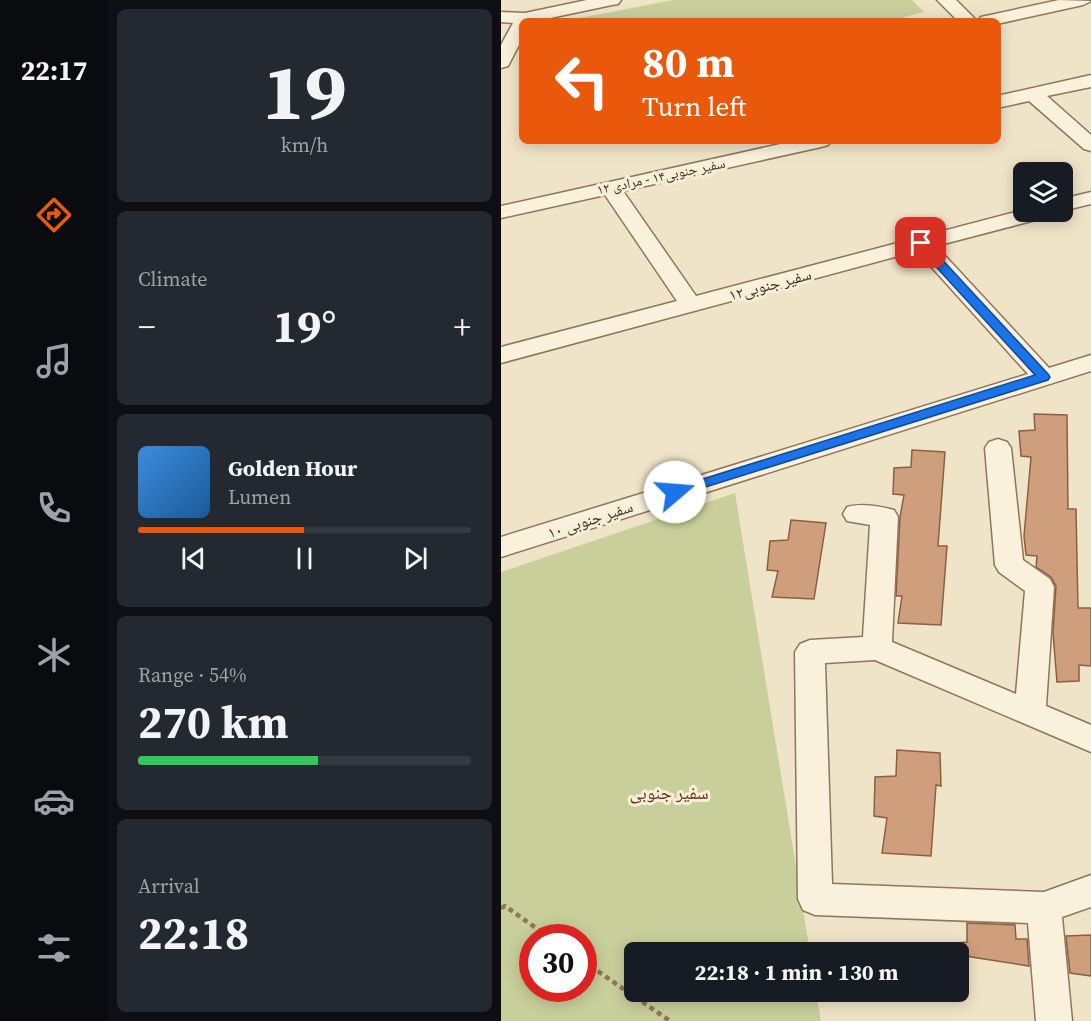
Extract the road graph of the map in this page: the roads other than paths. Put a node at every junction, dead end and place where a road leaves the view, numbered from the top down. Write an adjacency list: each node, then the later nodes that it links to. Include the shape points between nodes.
1 (532, 0): 6 (street)
2 (612, 0): 7 (street)
3 (946, 0): 8 (street)
4 (1083, 0): 9 (street)
5 (501, 17): 10 (street)
6 (524, 18)
7 (532, 18)
8 (965, 18)
9 (1001, 18)
10 (519, 19)
11 (519, 28): 12 (street)
12 (501, 62)
13 (1091, 81): 14 (street)
14 (1033, 94): 15 (street); 17 (street)
15 (1001, 101)
16 (808, 144): 18 (street, سفیر جنوبی۱۴ - مرادی ۱۲)
17 (1091, 145)
18 (610, 188): 21 (street, سفیر جنوبی۱۴ - مرادی ۱۲); 24 (street)
19 (1091, 198): 20 (street)
20 (1073, 203)
21 (501, 212)
22 (1013, 219): 23 (street, سفیر جنوبی۱۲)
23 (921, 243): 24 (street, سفیر جنوبی۱۲); 27 (street)
24 (691, 305): 25 (street, سفیر جنوبی۱۲)
25 (501, 355)
26 (1091, 363): 27 (street, سفیر جنوبی ۱۰)
27 (1044, 377): 30 (street, سفیر جنوبی ۱۰)
28 (998, 447): 32 (street, via 1009,565 1039,587)
29 (857, 514): 31 (street, via 884,517)
30 (501, 547)
31 (877, 648): 32 (street); 35 (street, via 810,652 815,899)
32 (1030, 712): 33 (street)
33 (1091, 739)
34 (1091, 891): 35 (street)
35 (1044, 908): 36 (street)
36 (1054, 1021)

